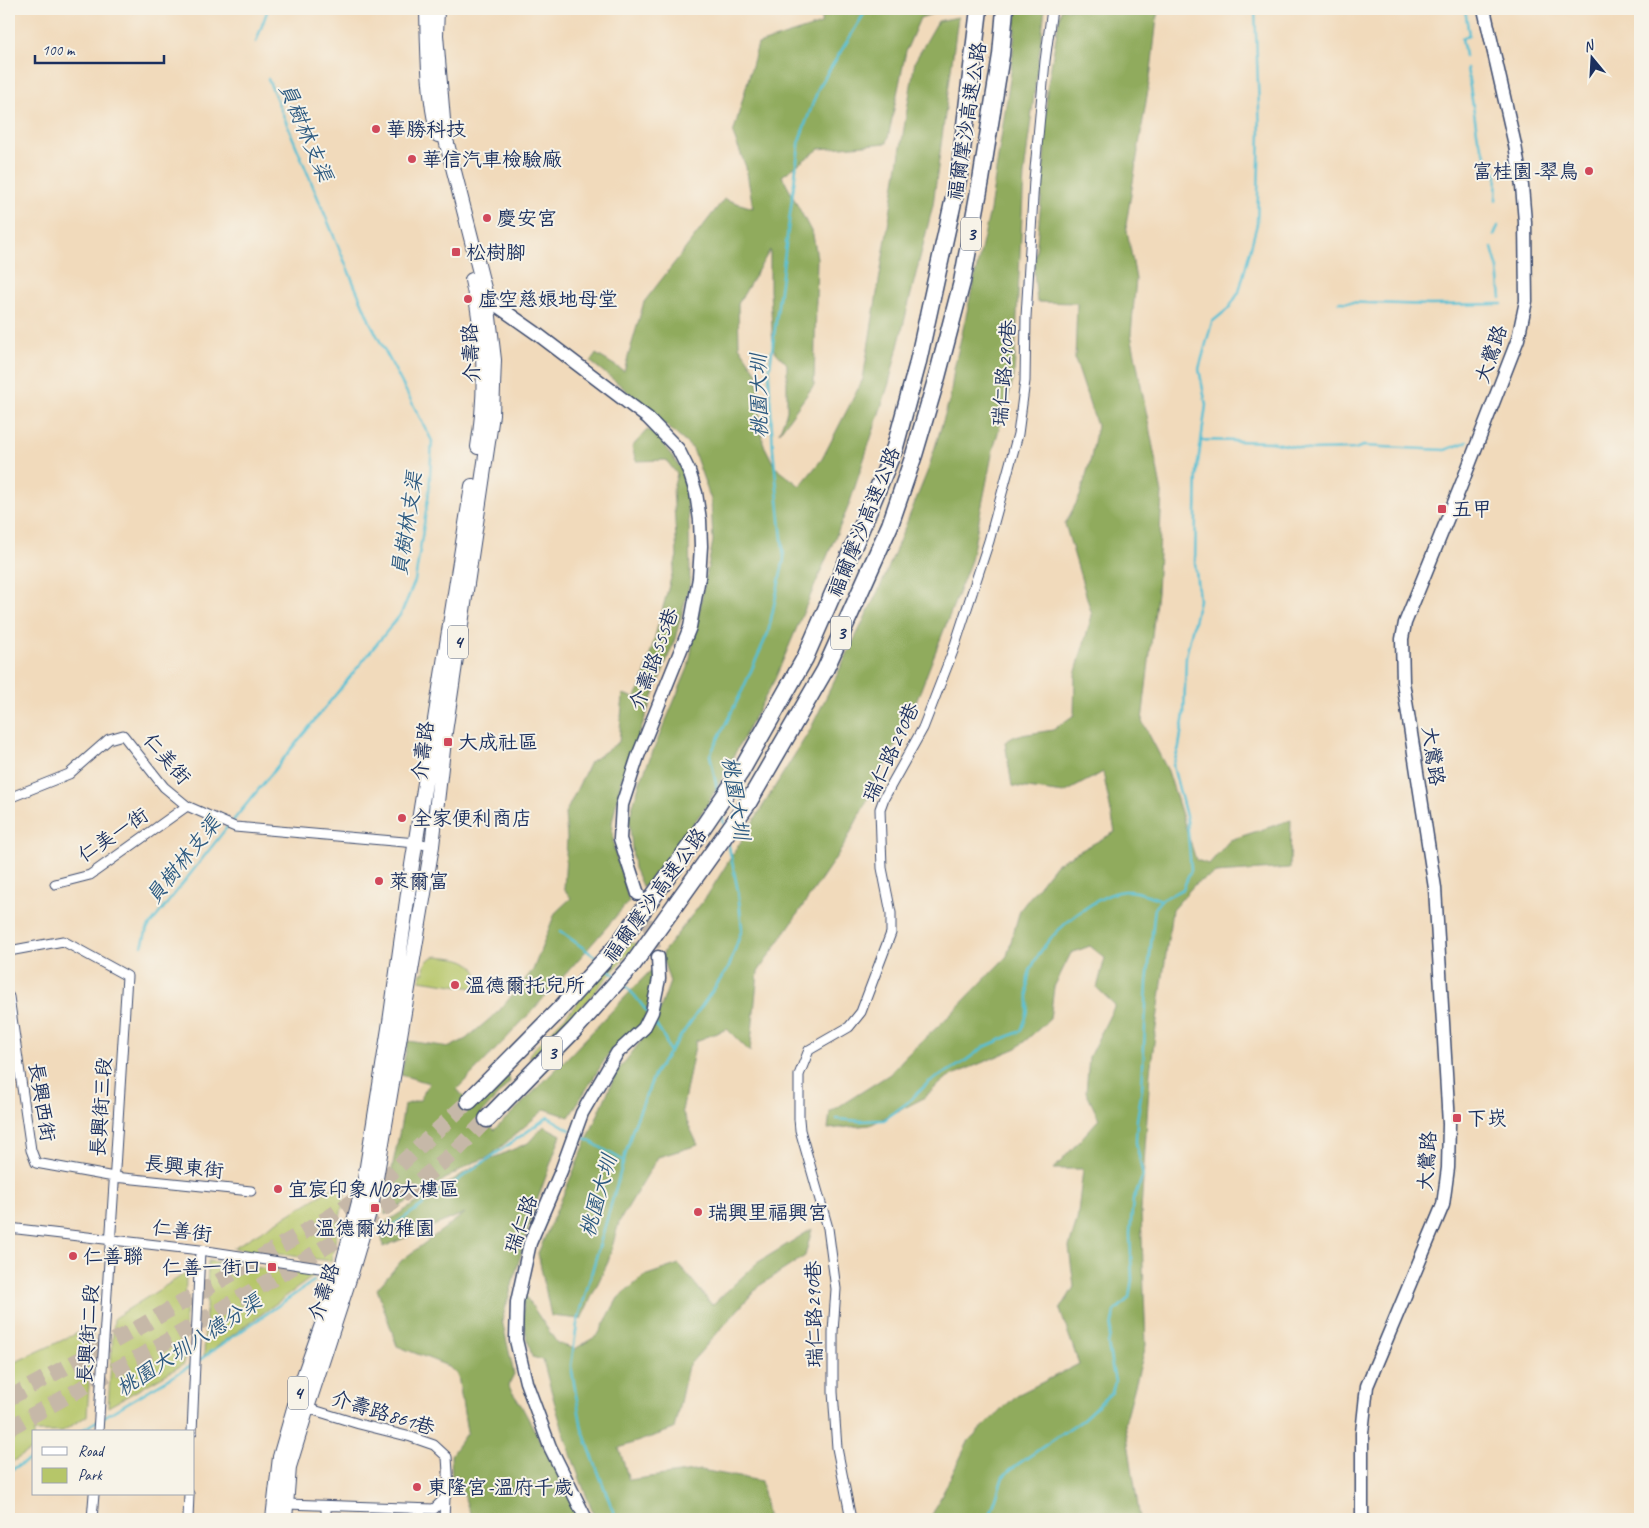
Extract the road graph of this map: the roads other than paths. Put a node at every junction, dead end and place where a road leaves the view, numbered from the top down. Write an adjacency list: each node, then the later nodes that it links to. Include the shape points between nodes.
1 (427, 9): 7 (main road, 介壽路 / 4, via 433,117)
2 (437, 9): 7 (main road, 介壽路 / 4, via 444,132)
3 (979, 9): 17 (highway, 福爾摩沙高速公路 / 3, via 959,175 917,366 895,448 805,658 740,773 616,947)
4 (1005, 9): 18 (highway, 福爾摩沙高速公路 / 3, via 1001,55 962,282 914,455 890,525 825,670 748,803 633,964)
5 (1052, 9): 42 (street, 瑞仁路290巷, via 1034,180 1025,381 1018,434 989,541 953,651 923,728 880,809 882,868 891,913 891,933 861,1012 848,1028 809,1050 799,1074 800,1130 828,1228 836,1289 833,1332 836,1448)
6 (1484, 9): 43 (street, 大鶯路, via 1516,144 1525,222 1526,301 1518,339 1405,623 1402,639 1403,682 1435,888 1449,1124 1448,1168 1443,1205 1367,1386 1362,1433)
7 (481, 297): 10 (main road, 介壽路 / 4, via 484,362 480,435); 11 (main road, 介壽路 / 4, via 494,360 492,415 445,732); 13 (street, 介壽路555巷, via 536,333 648,418 678,449 696,493 701,546 690,627 638,756 622,805 620,839)
8 (9, 798): 9 (street, 仁美街, via 69,774 109,739 123,736 164,787)
9 (187, 806): 10 (street, 仁美街, via 230,825); 12 (street, 仁美一街, via 90,875)
10 (416, 843): 11 (street, 仁美街); 26 (main road, 介壽路 / 4, via 365,1179)
11 (432, 846): 26 (main road, 介壽路 / 4, via 372,1202)
12 (55, 884)
13 (638, 894)
14 (9, 950): 21 (street, 長興街三段, via 63,941 127,976)
15 (658, 957): 41 (street, 瑞仁路, via 659,979 652,1012 644,1028 617,1053 582,1114 530,1244 517,1302 516,1340 526,1382 550,1447)
16 (9, 997): 21 (street, 長興西街, via 31,1150 36,1163)
17 (510, 1060): 18 (highway); 19 (highway, 福爾摩沙高速公路 / 3)
18 (526, 1078): 20 (highway, 福爾摩沙高速公路 / 3)
19 (469, 1101)
20 (487, 1119)
21 (114, 1177): 22 (street, 長興東街); 24 (street, 長興街三段)
22 (251, 1191)
23 (9, 1228): 24 (street, 仁善街)
24 (112, 1240): 25 (street, 仁善街); 28 (street, 長興街二段)
25 (200, 1250): 26 (street, 仁善街); 29 (street)
26 (346, 1272): 27 (main road, 介壽路 / 4); 37 (main road, 介壽路 / 4, via 301,1384 280,1457)
27 (307, 1408): 32 (street, 介壽路861巷, via 434,1445 447,1456 449,1488); 33 (main road, 介壽路 / 4, via 289,1467)
28 (98, 1430)
29 (192, 1430)
30 (94, 1496): 35 (street)
31 (189, 1496): 36 (street)
32 (445, 1498): 34 (street, via 434,1509); 40 (street)
33 (286, 1504): 34 (street); 38 (main road, 介壽路 / 4)
34 (326, 1506): 39 (street)
35 (92, 1519)
36 (188, 1519)
37 (273, 1519)
38 (285, 1519)
39 (326, 1519)
40 (444, 1519)
41 (586, 1519)
42 (851, 1519)
43 (1362, 1519)

